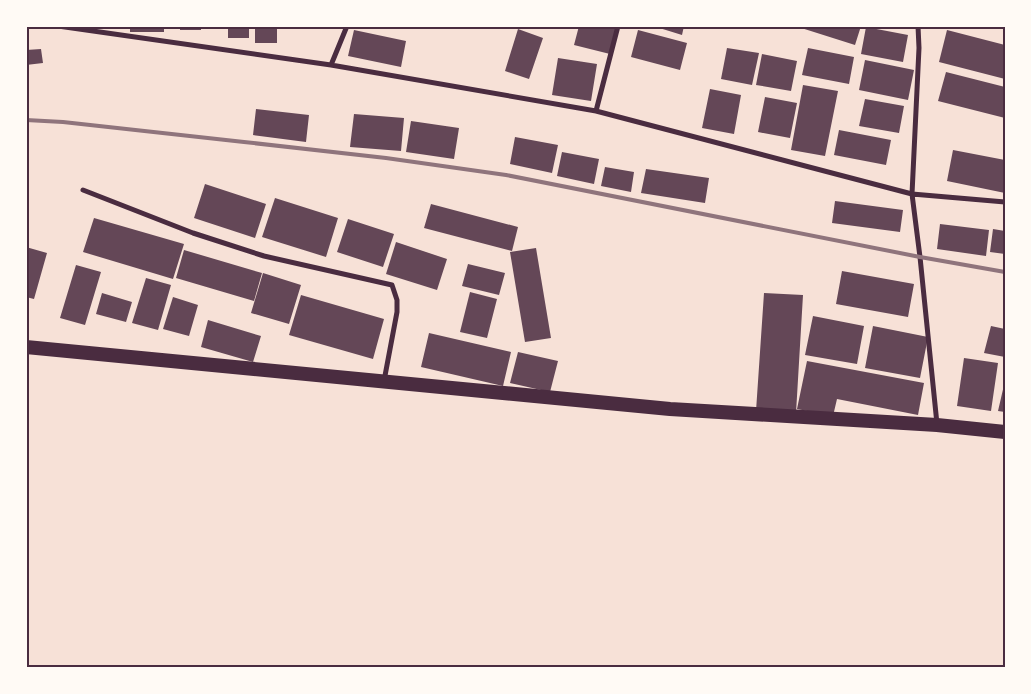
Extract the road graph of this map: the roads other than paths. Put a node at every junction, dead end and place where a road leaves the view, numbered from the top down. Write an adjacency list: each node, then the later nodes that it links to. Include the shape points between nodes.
1 (58, 26): 5 (street)
2 (347, 26): 5 (street)
3 (618, 26): 6 (street)
4 (918, 26): 8 (street, via 920,48)
5 (331, 65): 6 (street)
6 (596, 111): 8 (street)
7 (83, 190): 11 (street, via 256,254 392,284 397,312)
8 (912, 194): 9 (street); 12 (street)
9 (1005, 202)
10 (26, 346): 11 (highway)
11 (384, 381): 12 (highway, via 670,409)
12 (937, 425): 13 (highway)
13 (1005, 432)

